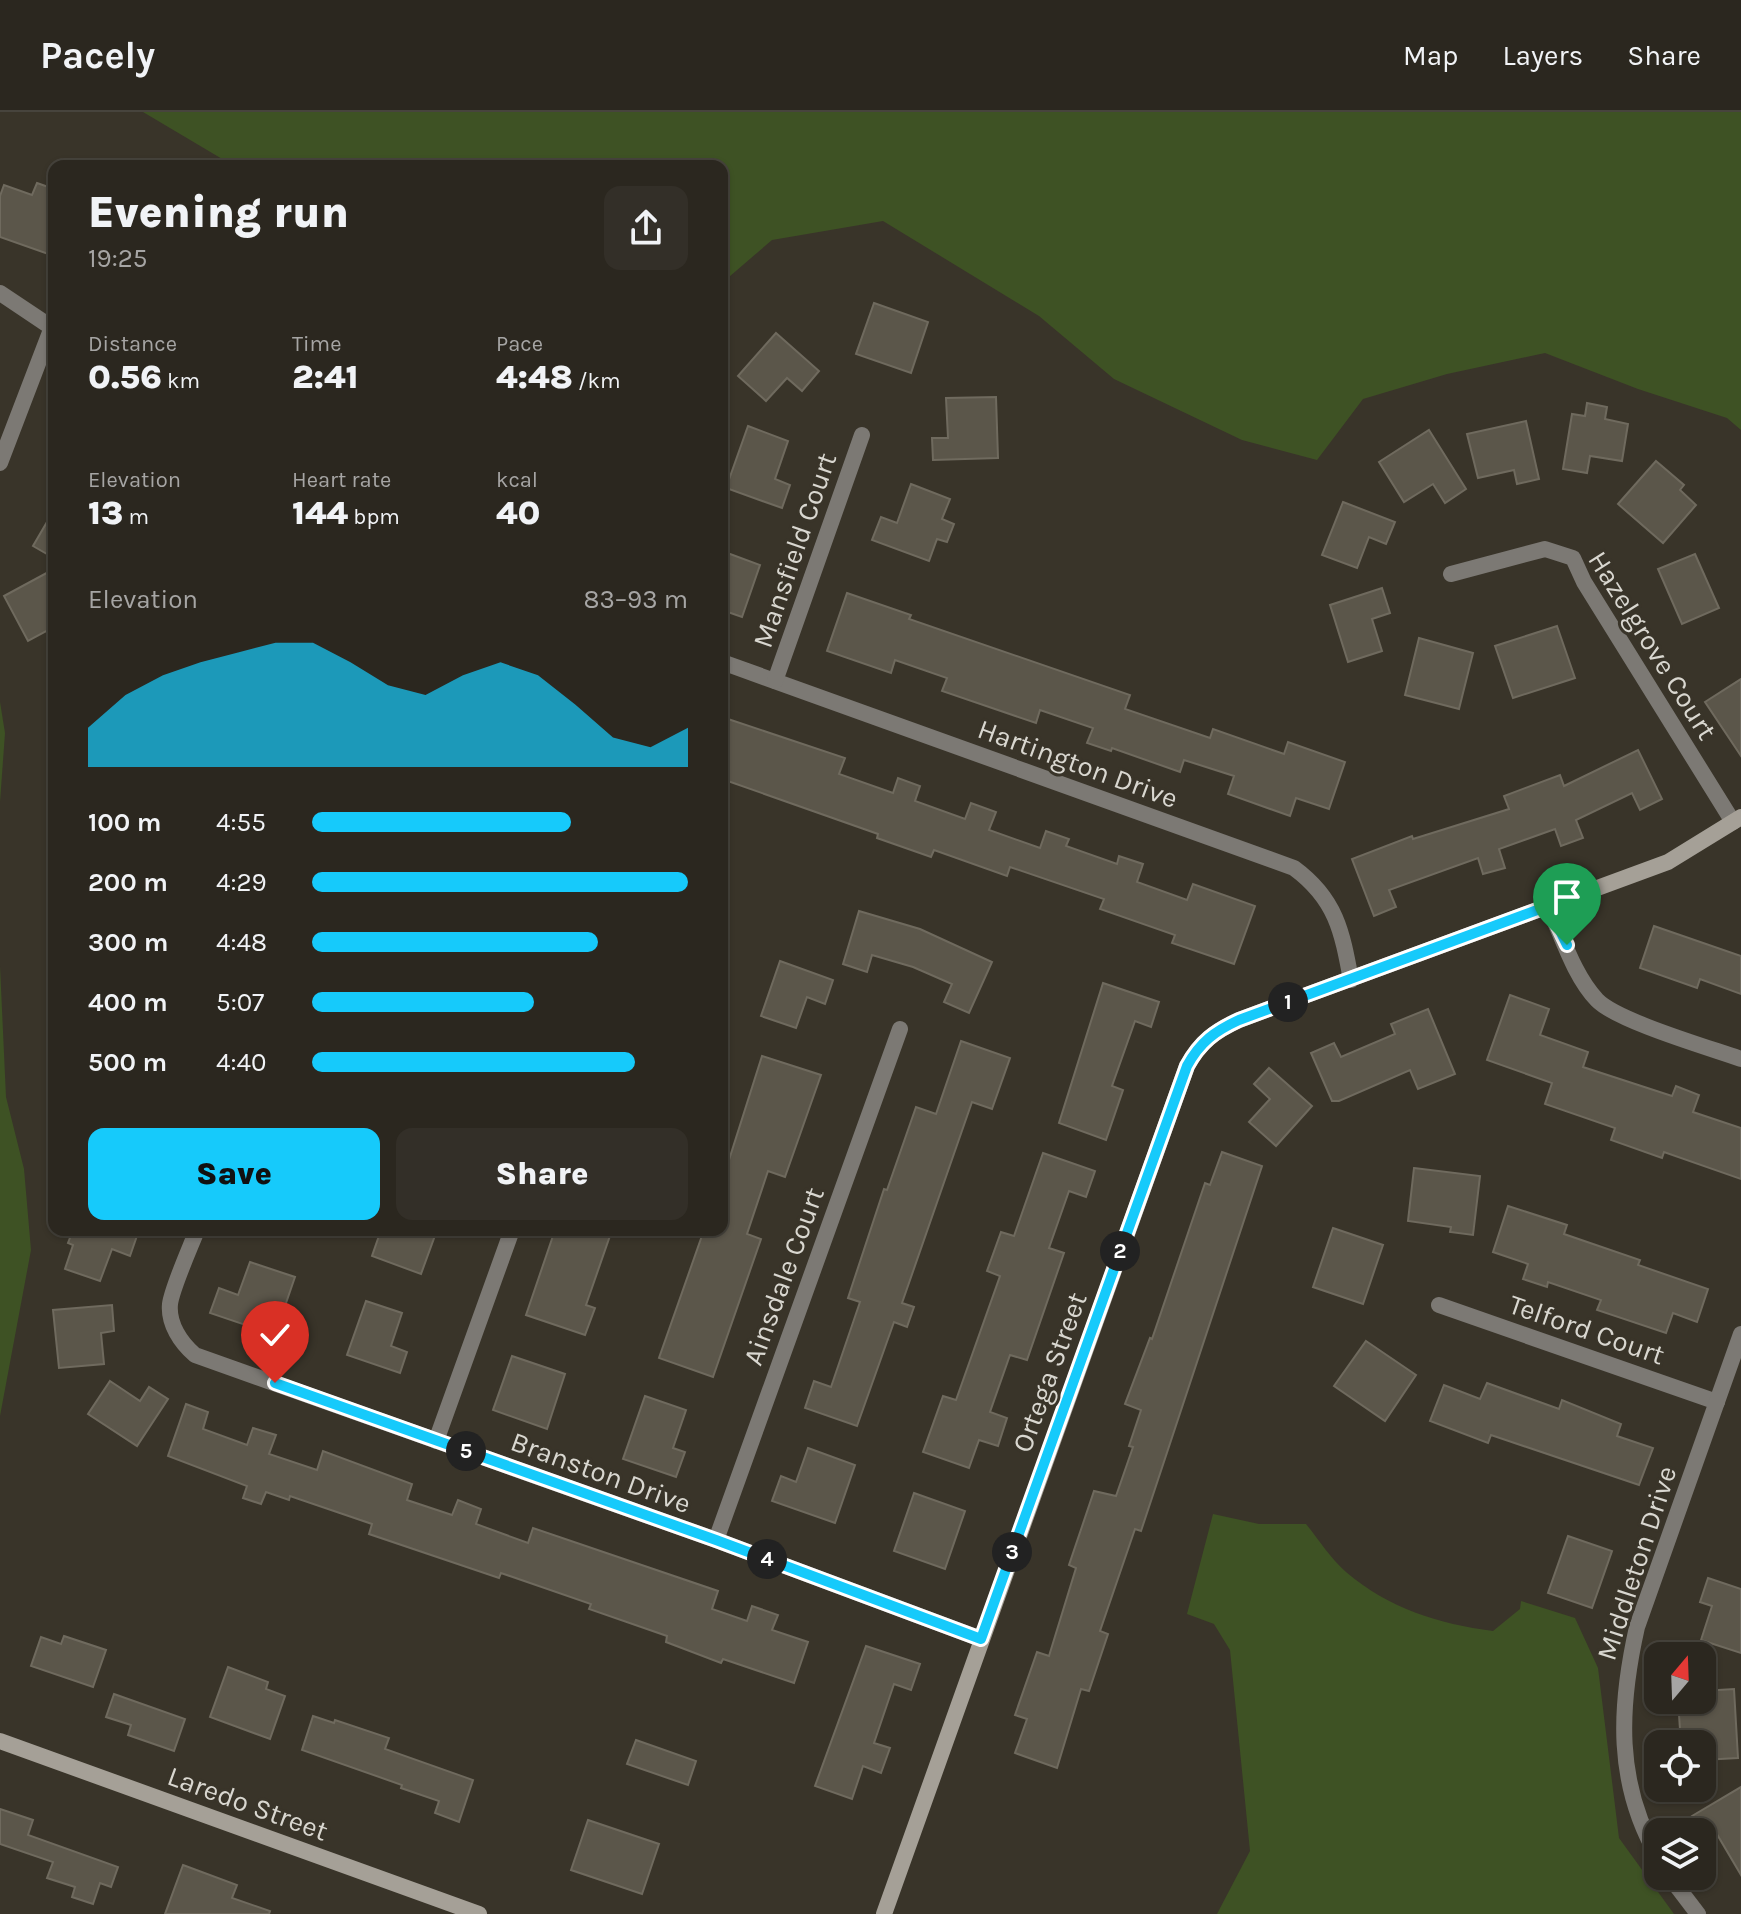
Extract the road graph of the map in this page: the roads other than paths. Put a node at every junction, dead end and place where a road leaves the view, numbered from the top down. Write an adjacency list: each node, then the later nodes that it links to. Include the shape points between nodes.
1 (0, 293): 2 (street)
2 (48, 325)
3 (48, 341): 5 (street)
4 (862, 435): 8 (street, Mansfield Court)
5 (0, 463)
6 (1451, 574): 9 (street, Hazelgrove Court, via 1545,549 1573,558)
7 (728, 664): 8 (street, Hartington Drive)
8 (775, 681): 11 (street, Hartington Drive, via 1294,868 1326,897 1343,938)
9 (1737, 820): 10 (street, Ortega Street, via 1668,862)
10 (1548, 906): 11 (street, Ortega Street); 13 (street, via 1598,1001)
11 (1351, 980): 21 (street, Ortega Street, via 1239,1020 1197,1047)
12 (900, 1029): 20 (street, Ainsdale Court)
13 (1741, 1059)
14 (195, 1236): 19 (street, Branston Drive, via 170,1305 175,1329 195,1355)
15 (510, 1236): 19 (street)
16 (1439, 1305): 18 (street, Telford Court)
17 (1741, 1334): 18 (street, Middleton Drive)
18 (1717, 1402): 23 (street, Middleton Drive, via 1637,1627 1627,1671 1622,1724 1628,1774)
19 (436, 1441): 20 (street, Branston Drive)
20 (716, 1540): 21 (street, Branston Drive)
21 (981, 1639): 26 (street, Ortega Street)
22 (0, 1741): 25 (street, Laredo Street)
23 (1644, 1827)
24 (1680, 1890): 27 (street)
25 (479, 1914)
26 (884, 1914)
27 (1698, 1914)

